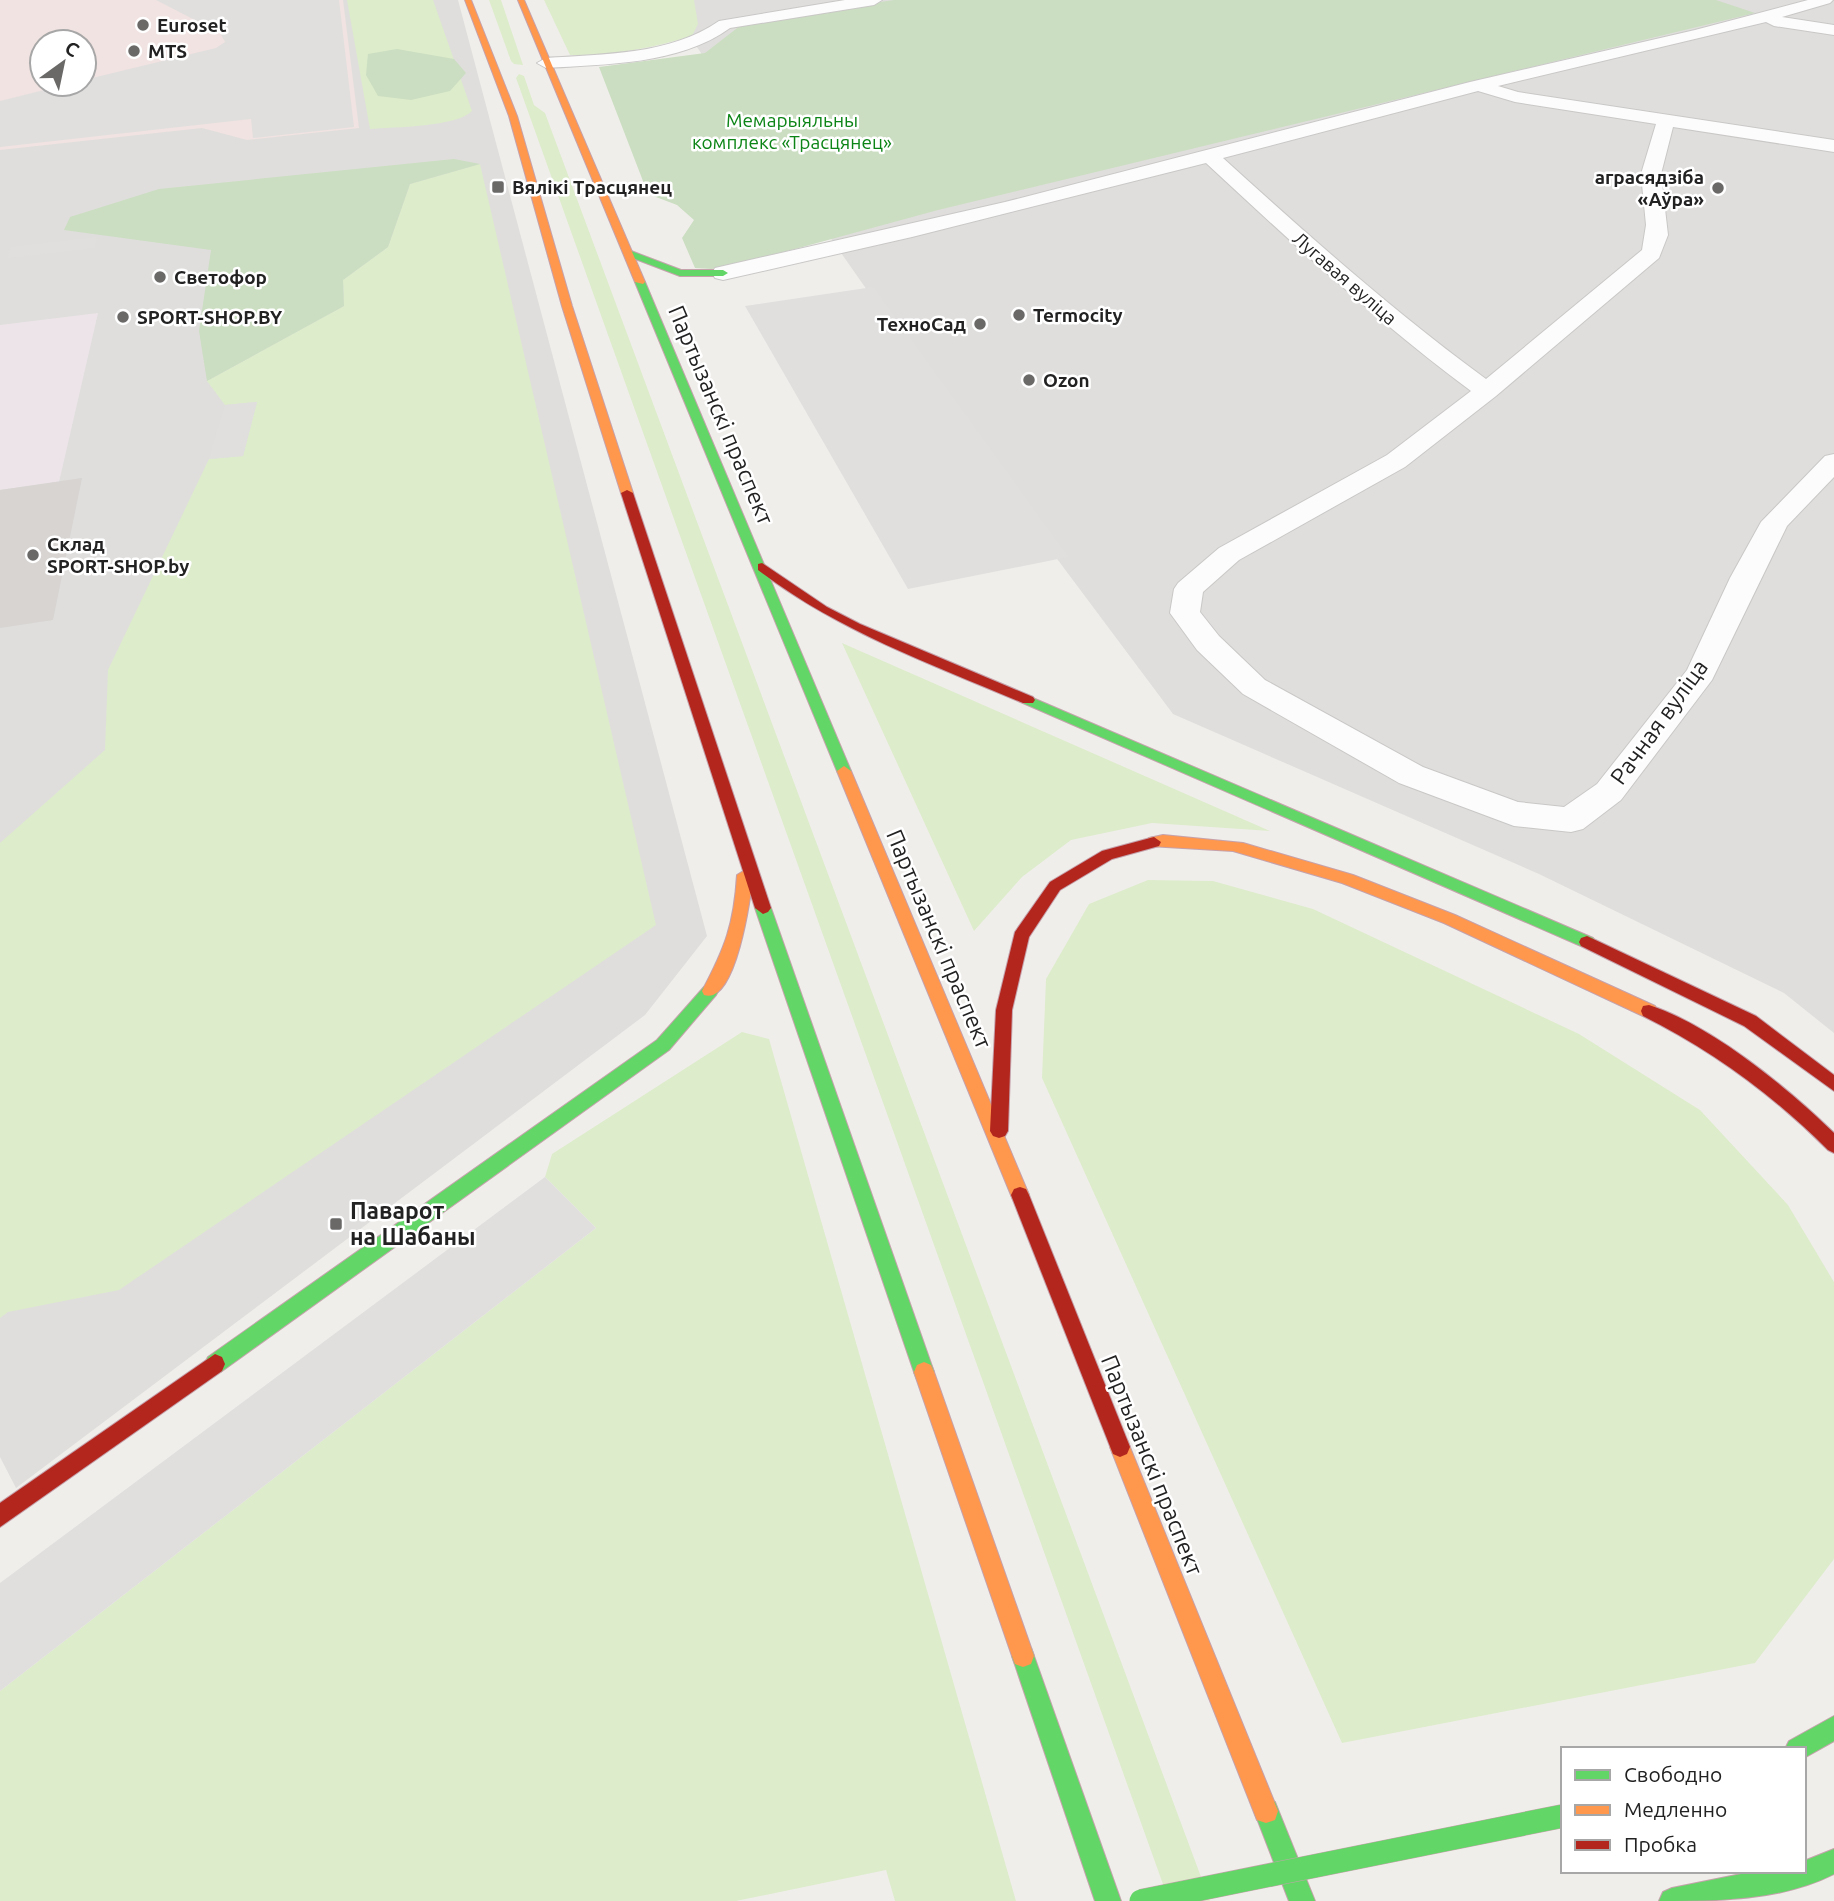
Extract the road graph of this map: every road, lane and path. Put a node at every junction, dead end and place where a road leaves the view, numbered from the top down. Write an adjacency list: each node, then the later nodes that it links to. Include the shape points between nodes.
1 (468, 0): 20 (highway, via 502,70 571,318)
2 (521, 0): 7 (highway, Партызанскі праспект)
3 (874, 0): 7 (street, via 722,18 715,33 688,45)
4 (1825, 0): 5 (street, via 1783,13)
5 (1755, 11): 6 (street); 8 (street)
6 (1834, 30)
7 (542, 65): 12 (highway, Партызанскі праспект)
8 (1479, 85): 9 (street, via 1515,97); 11 (street)
9 (1666, 121): 10 (street); 17 (street, via 1651,174 1650,198 1659,234 1656,246)
10 (1834, 146)
11 (1210, 157): 13 (street); 17 (street, Лугавая вуліца, via 1331,268)
12 (628, 253): 13 (highway, via 680,272); 16 (highway, Партызанскі праспект)
13 (723, 273): 14 (highway)
14 (690, 288)
15 (671, 303): 16 (highway)
16 (656, 318): 19 (highway, Партызанскі праспект)
17 (1487, 391): 18 (street, Рачная вуліца, via 1367,480 1229,554 1189,589 1185,612 1208,643 1254,687 1411,775 1514,814 1571,820 1609,792 1700,673 1775,522)
18 (1834, 462)
19 (759, 565): 21 (highway, via 792,593 829,615 1574,935 1750,1021); 22 (highway, Партызанскі праспект)
20 (746, 858): 24 (highway, via 746,905 736,946 705,1001 663,1045); 29 (highway)
21 (1834, 1084)
22 (999, 1144): 23 (highway, via 1004,1010 1021,936 1055,886 1107,855 1163,840 1240,847 1325,871 1427,909 1681,1025 1804,1112); 31 (highway, Партызанскі праспект)
23 (1834, 1145)
24 (0, 1516)
25 (1834, 1728): 26 (highway)
26 (1801, 1747)
27 (1561, 1816): 30 (highway, bridge)
28 (1834, 1861): 32 (highway, via 1813,1872)
29 (1108, 1901)
30 (1141, 1901)
31 (1302, 1901)
32 (1672, 1901)

